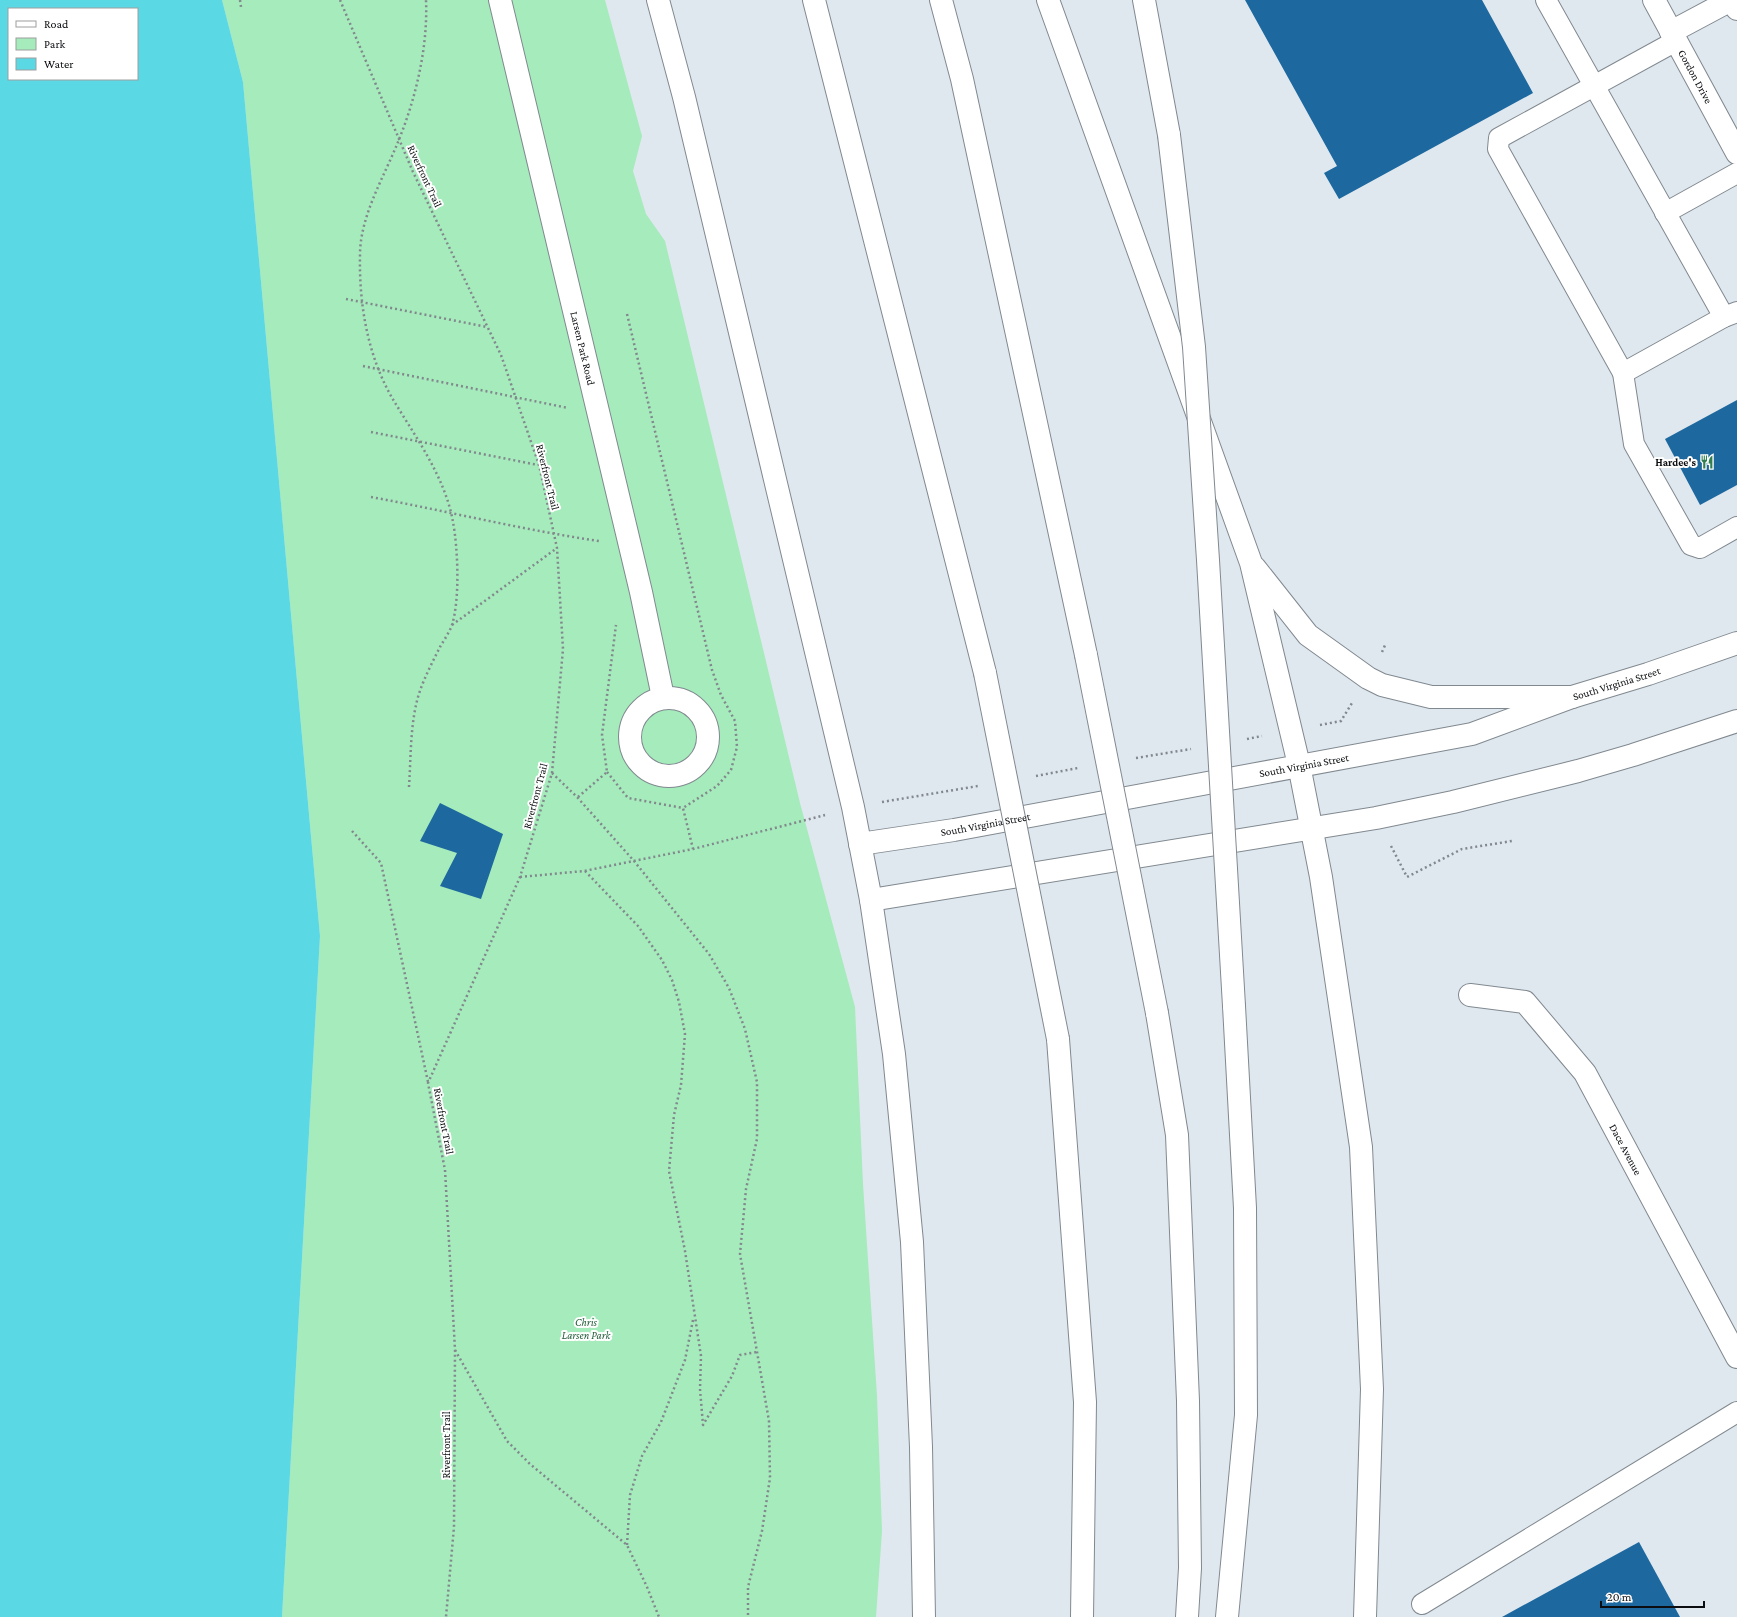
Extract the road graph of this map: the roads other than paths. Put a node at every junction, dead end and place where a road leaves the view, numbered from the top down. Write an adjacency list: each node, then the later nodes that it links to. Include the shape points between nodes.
1 (500, 0): 22 (main road, Larsen Park Road, via 641,592)
2 (658, 0): 26 (main road, via 684,97 854,807)
3 (814, 0): 33 (main road, bridge, via 985,673 1058,1039 1085,1402)
4 (941, 0): 34 (main road, bridge, via 964,86 1086,655 1157,1014 1177,1134 1188,1401 1190,1568)
5 (1048, 0): 19 (main road)
6 (1144, 0): 35 (main road, bridge, via 1169,135 1194,347 1245,1208 1246,1415)
7 (1546, 0): 12 (lane)
8 (1654, 0): 11 (main road, Gordon Drive)
9 (1731, 0): 10 (main road); 11 (main road)
10 (1737, 9)
11 (1673, 36): 12 (lane); 13 (main road, Gordon Drive)
12 (1593, 86): 15 (lane); 17 (lane, via 1499,138 1498,149)
13 (1737, 153)
14 (1737, 173): 15 (lane)
15 (1665, 213): 16 (lane)
16 (1731, 315): 17 (lane)
17 (1622, 373): 18 (lane, via 1636,449 1691,545 1700,548)
18 (1737, 527)
19 (1250, 563): 21 (main road, via 1308,635 1368,678 1382,685 1431,697); 24 (main road)
20 (1737, 643): 21 (main road, South Virginia Street)
21 (1572, 697): 24 (main road, South Virginia Street, via 1472,734)
22 (663, 698)
23 (1737, 721): 25 (main road, via 1633,755 1460,800 1376,818)
24 (1299, 765): 25 (main road); 26 (main road, South Virginia Street, via 954,830)
25 (1312, 827): 27 (main road); 36 (main road, via 1361,1146 1372,1389)
26 (860, 844): 27 (main road)
27 (871, 900): 32 (main road, via 894,1054 912,1242 921,1447)
28 (1470, 995): 29 (main road, Dace Avenue, via 1525,1002 1585,1073)
29 (1737, 1356)
30 (1737, 1412): 31 (lane)
31 (1422, 1604)
32 (924, 1617)
33 (1082, 1617)
34 (1187, 1617)
35 (1227, 1617)
36 (1365, 1617)

